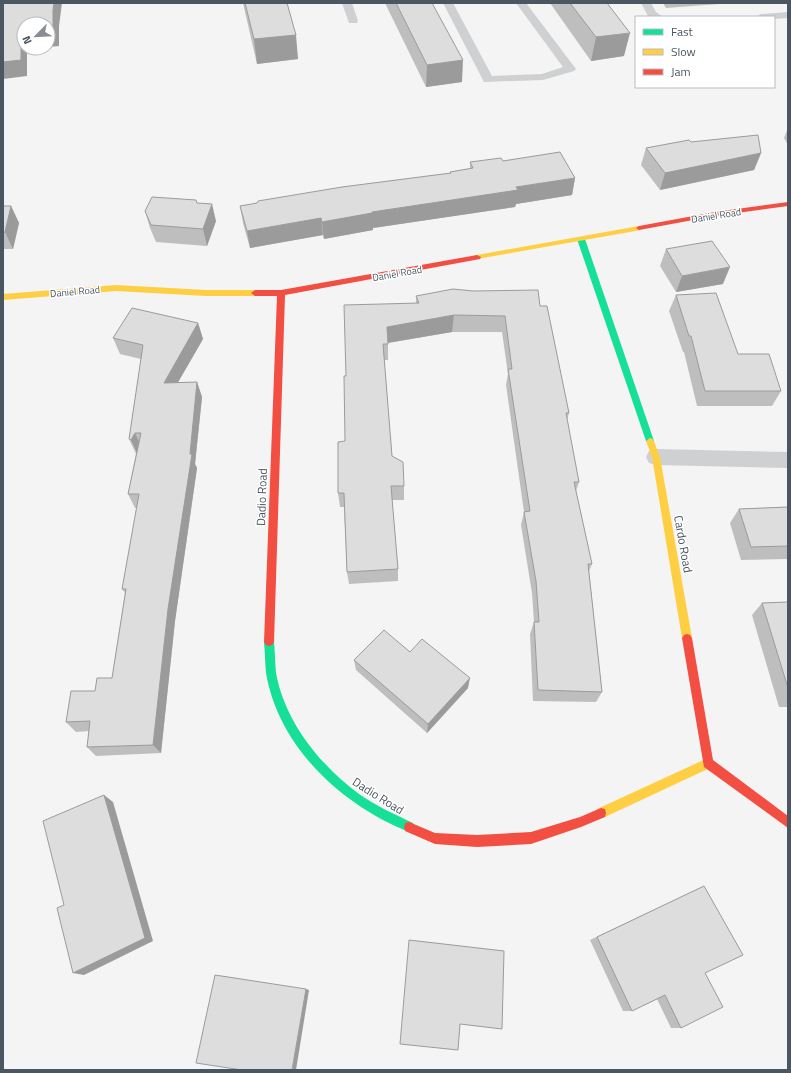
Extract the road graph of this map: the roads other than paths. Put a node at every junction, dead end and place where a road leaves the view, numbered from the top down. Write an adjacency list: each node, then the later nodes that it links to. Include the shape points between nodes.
1 (347, 3): 8 (lane)
2 (448, 3): 3 (lane, via 488,80 543,77 570,69)
3 (521, 3)
4 (646, 3): 6 (lane)
5 (788, 15): 7 (lane)
6 (656, 16)
7 (774, 16)
8 (353, 21)
9 (788, 204): 10 (street, Daniel Road, via 715,214)
10 (582, 239): 11 (street, Daniel Road); 13 (street, Cardo Road)
11 (281, 294): 12 (street, Daniel Road, via 116,288); 15 (street, Dadio Road, via 269,655 278,699 298,740 325,772 354,798 395,822 435,838 477,841 531,838 581,822)
12 (3, 297)
13 (656, 457): 14 (street); 15 (street, Cardo Road)
14 (788, 460)
15 (708, 763): 16 (street)
16 (788, 823)

